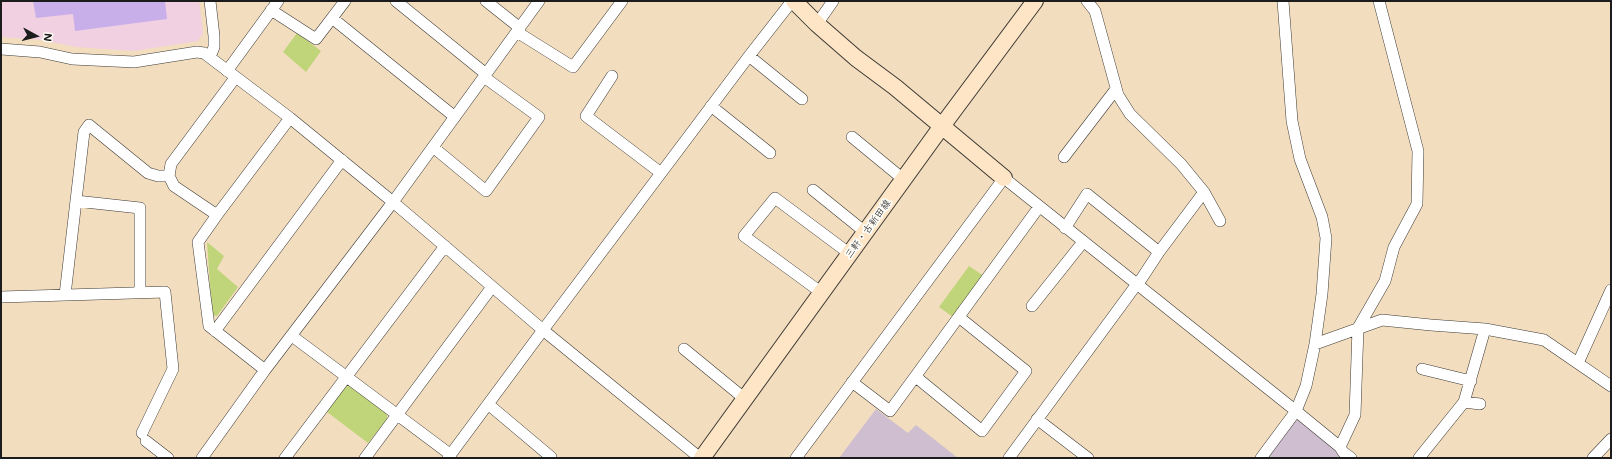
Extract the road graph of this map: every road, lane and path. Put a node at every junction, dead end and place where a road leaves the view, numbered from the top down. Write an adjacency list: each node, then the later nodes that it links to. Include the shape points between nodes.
1 (210, 1): 19 (street, via 214,36 214,47)
2 (345, 1): 14 (street)
3 (396, 1): 21 (street)
4 (486, 1): 16 (street)
5 (540, 1): 16 (street)
6 (622, 1): 16 (street, via 572,67)
7 (793, 1): 15 (street); 18 (street)
8 (833, 1): 15 (street)
9 (1034, 1): 28 (street, 三軒・古新田線)
10 (1087, 1): 23 (street, via 1094,11)
11 (1283, 1): 65 (street, via 1294,128 1300,159 1322,217 1326,238)
12 (1379, 1): 60 (street, via 1418,151 1417,204 1394,246 1385,281)
13 (274, 5): 14 (street, via 316,39); 20 (street)
14 (332, 18): 26 (street)
15 (817, 24): 28 (street)
16 (518, 30): 21 (street)
17 (1, 49): 19 (street, via 40,52 72,59 134,62 197,52)
18 (749, 56): 24 (street); 25 (street)
19 (210, 57): 20 (street)
20 (231, 74): 27 (street); 35 (street, via 171,164)
21 (485, 76): 26 (street); 30 (street, via 539,117 486,190)
22 (612, 76): 34 (street, via 586,116)
23 (1116, 89): 32 (street); 39 (street, via 1130,114 1181,164)
24 (802, 99)
25 (711, 106): 31 (street); 34 (street)
26 (455, 117): 30 (street)
27 (290, 118): 33 (street); 43 (street)
28 (942, 126): 36 (street); 37 (street, 三軒・古新田線)
29 (852, 137): 37 (street)
30 (433, 147): 41 (street)
31 (770, 153)
32 (1064, 157)
33 (342, 160): 41 (street); 63 (street)
34 (661, 173): 62 (street)
35 (169, 176): 40 (street, via 148,173 89,125 84,132); 43 (street, via 174,186)
36 (1004, 178): 42 (street); 73 (street)
37 (903, 179): 46 (street, 三軒・古新田線)
38 (813, 190): 46 (street)
39 (1204, 192): 44 (street); 49 (street)
40 (76, 201): 54 (street, via 140,208); 56 (street)
41 (393, 202): 48 (street); 64 (street)
42 (1040, 207): 45 (street); 59 (street)
43 (217, 215): 63 (street, via 198,242 209,326)
44 (1220, 221)
45 (1065, 228): 47 (street); 49 (street, via 1087,194)
46 (865, 232): 50 (street, 三軒・古新田線)
47 (1083, 242): 51 (street); 58 (street)
48 (445, 246): 52 (street); 70 (street)
49 (1159, 252): 51 (street)
50 (850, 254): 55 (street, 三軒・古新田線); 55 (street, via 775,198 744,236)
51 (1138, 284): 79 (street); 81 (street)
52 (492, 286): 62 (street); 80 (street)
53 (1611, 290): 67 (street)
54 (140, 292): 56 (street); 86 (street, via 164,292 173,369 144,437)
55 (822, 293): 75 (street, 三軒・古新田線)
56 (65, 295): 57 (street)
57 (1, 297)
58 (1032, 306)
59 (960, 318): 71 (street); 71 (street, via 1026,371 982,431)
60 (1358, 328): 61 (street, via 1382,320); 65 (street); 83 (street, via 1355,416)
61 (1485, 329): 67 (street, via 1544,340); 72 (street)
62 (543, 330): 77 (street); 90 (street)
63 (215, 331): 68 (street)
64 (292, 336): 68 (street); 70 (street)
65 (1315, 344): 79 (street, via 1306,386)
66 (684, 349): 75 (street)
67 (1578, 363): 74 (street)
68 (265, 370): 87 (street)
69 (1422, 370): 72 (street)
70 (347, 376): 80 (street); 88 (street)
71 (916, 377): 73 (street, via 890,411)
72 (1471, 381): 76 (street)
73 (852, 382): 91 (street)
74 (1611, 386)
75 (745, 399): 90 (street, 三軒・古新田線)
76 (1464, 402): 78 (street); 96 (street)
77 (488, 404): 84 (street); 85 (street)
78 (1480, 404)
79 (1296, 411): 83 (street); 94 (street)
80 (398, 414): 84 (street); 89 (street)
81 (1037, 419): 92 (street); 93 (street)
82 (1611, 439): 97 (street)
83 (1340, 447): 95 (street)
84 (450, 456)
85 (551, 457)
86 (168, 458)
87 (202, 458)
88 (285, 458)
89 (365, 458)
90 (701, 458)
91 (796, 458)
92 (1009, 458)
93 (1088, 458)
94 (1261, 458)
95 (1351, 458)
96 (1419, 458)
97 (1593, 458)

